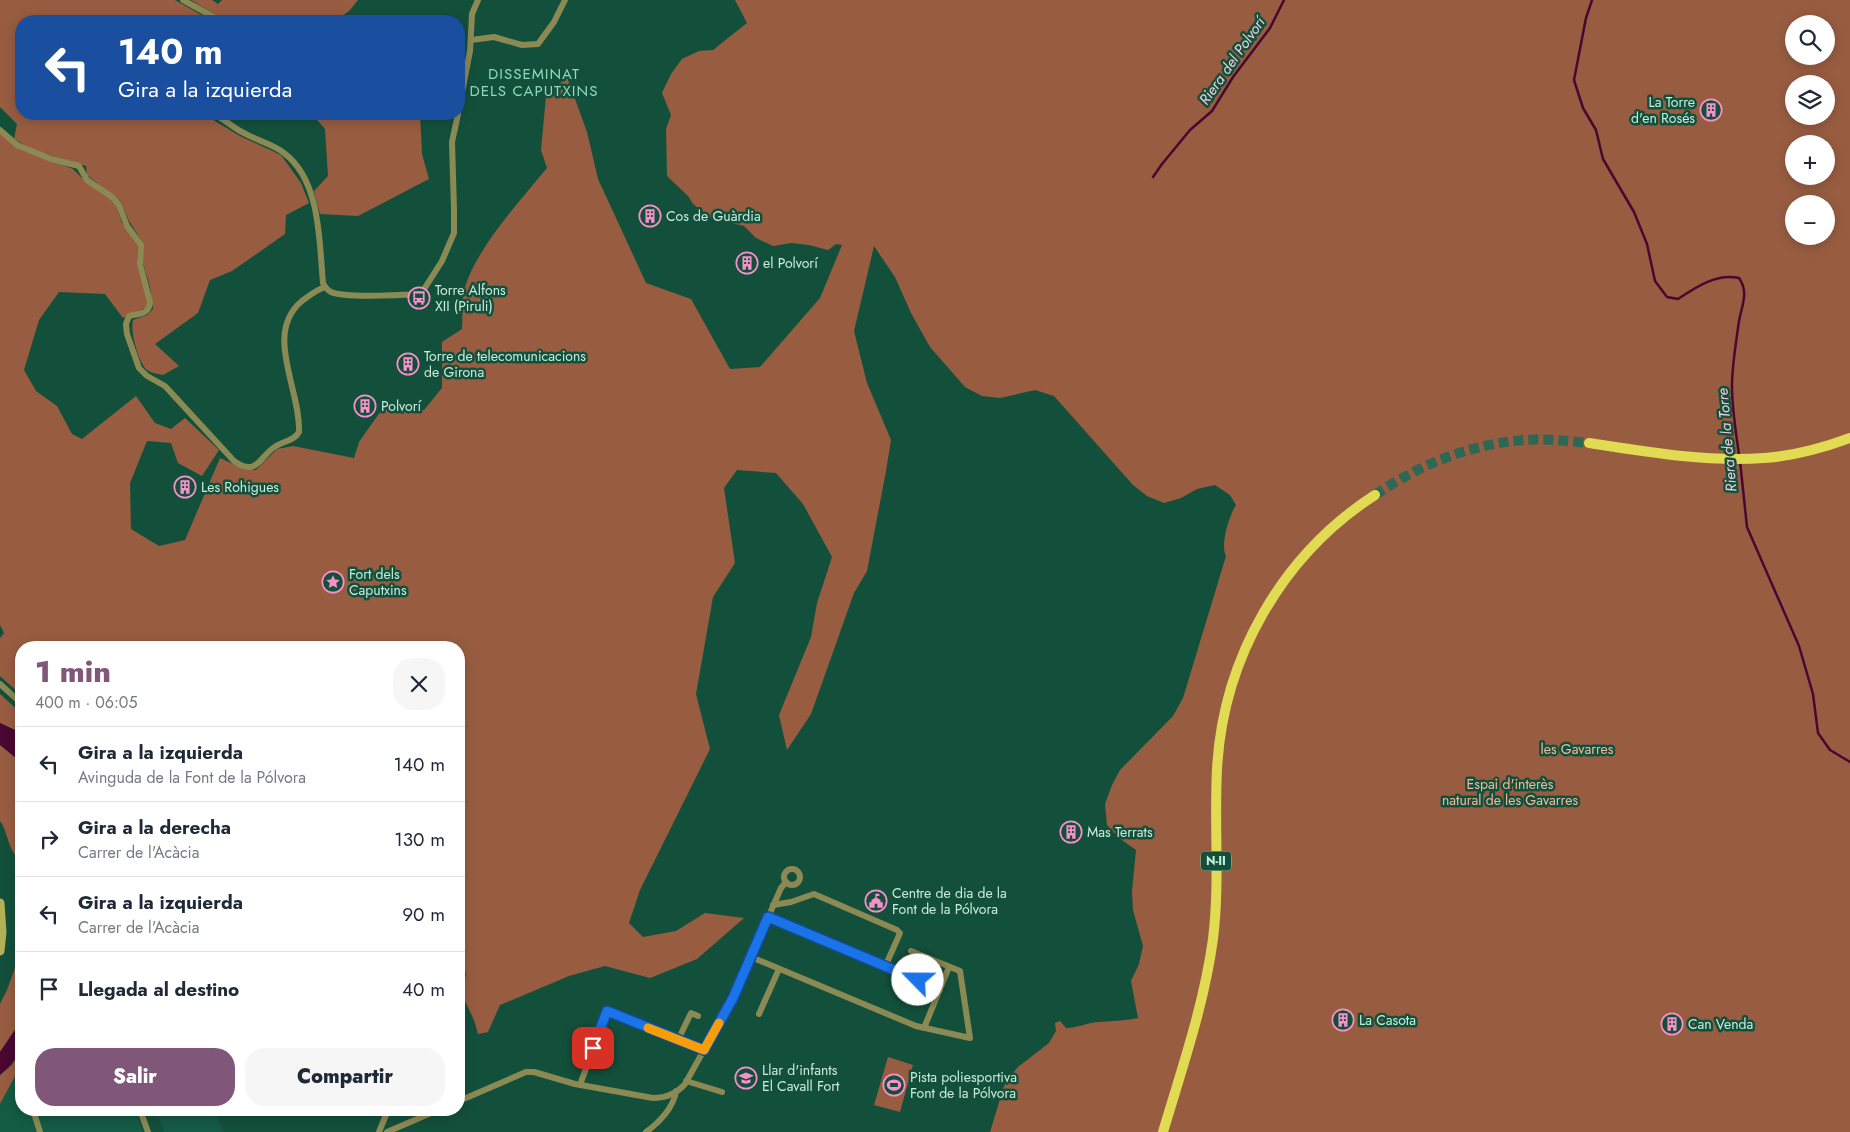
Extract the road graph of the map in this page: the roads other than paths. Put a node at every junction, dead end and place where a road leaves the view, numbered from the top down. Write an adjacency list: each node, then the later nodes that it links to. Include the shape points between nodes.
1 (183, 0): 4 (street)
2 (478, 0): 5 (street, via 471,21)
3 (565, 0): 5 (street, via 538,44 522,45 494,37)
4 (209, 15)
5 (471, 40): 6 (street)
6 (465, 74)
7 (222, 120): 10 (street, via 279,150 298,168 314,201)
8 (457, 120): 10 (street, via 452,142 454,233 442,261 421,294 346,295)
9 (0, 130): 10 (street, via 18,146 79,166 87,180 119,205 127,226 140,245 140,264 150,302 146,312 129,316 126,324 139,368 165,386 243,467 258,465 273,447 294,438 299,432 285,332 295,307)
10 (326, 287)
11 (1850, 438): 12 (highway, via 1782,456 1740,459 1688,457)
12 (1589, 442)
13 (1375, 495): 46 (highway, N-II, via 1331,529 1290,572 1258,620 1240,661 1226,710 1218,758 1215,906 1209,962 1202,1001)
14 (0, 684): 15 (street)
15 (15, 698)
16 (786, 882): 18 (street)
17 (0, 903): 20 (main road)
18 (773, 905): 19 (street); 23 (street, via 814,894 897,930 900,933)
19 (768, 917): 22 (street); 23 (street)
20 (0, 951)
21 (911, 951): 24 (street)
22 (751, 957): 25 (street); 31 (street)
23 (886, 967): 26 (street)
24 (950, 967): 26 (street); 29 (street, via 960,971 970,1038)
25 (778, 969): 27 (street); 29 (street)
26 (940, 990): 29 (street)
27 (759, 1014)
28 (698, 1016): 30 (street, via 691,1013)
29 (924, 1028)
30 (678, 1040): 31 (street); 33 (street, via 607,1011)
31 (704, 1050): 32 (street)
32 (686, 1081): 34 (street); 35 (street)
33 (580, 1085): 34 (street, via 653,1098); 36 (street, via 526,1072)
34 (676, 1091): 45 (street, via 675,1100)
35 (722, 1092)
36 (465, 1098)
37 (35, 1116): 41 (street)
38 (142, 1116): 42 (street)
39 (386, 1116): 43 (street)
40 (424, 1116): 44 (street)
41 (40, 1132)
42 (148, 1132)
43 (379, 1132)
44 (387, 1132)
45 (646, 1132)
46 (1163, 1132)

